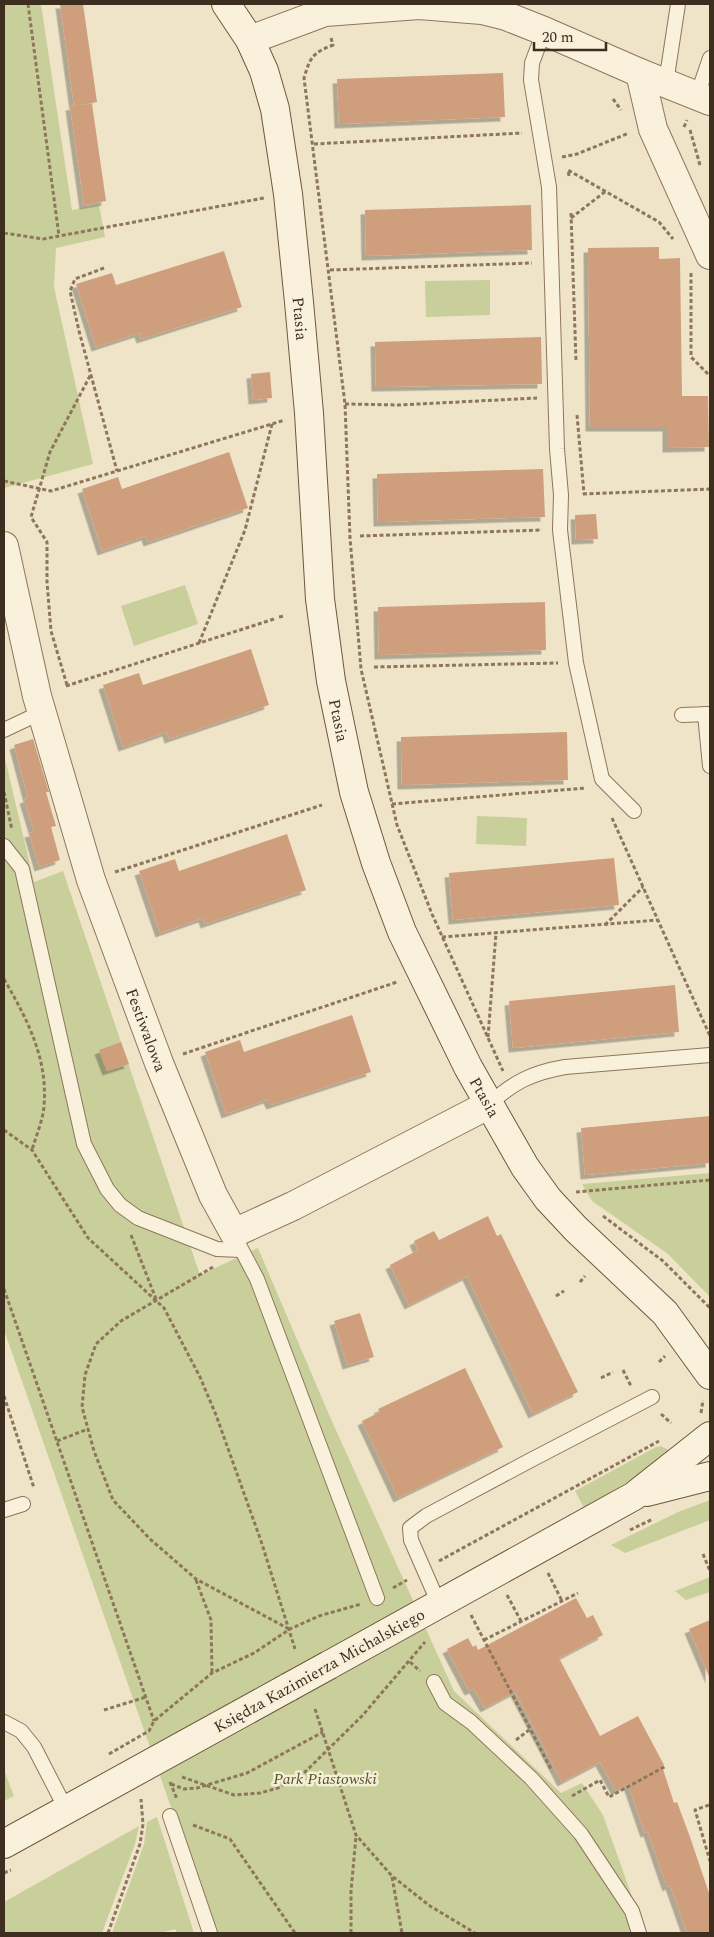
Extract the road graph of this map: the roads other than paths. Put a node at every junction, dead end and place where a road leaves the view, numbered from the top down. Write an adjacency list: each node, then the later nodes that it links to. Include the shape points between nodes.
1 (226, 4): 5 (street, Ptasia)
2 (419, 4): 4 (street, via 482,10); 5 (street, via 325,12)
3 (678, 4): 8 (lane)
4 (544, 31): 7 (street); 17 (lane, via 532,63 531,80 549,187 560,530 576,663 602,779 604,786)
5 (250, 40): 20 (street, Ptasia, via 264,71 275,109 288,194 310,413 320,599 331,680 354,792 402,932)
6 (710, 58): 9 (lane)
7 (640, 74): 8 (street); 10 (street, via 653,130)
8 (666, 83): 9 (street)
9 (704, 99)
10 (699, 261)
11 (4, 546): 12 (street, Festiwalowa)
12 (39, 704): 15 (lane); 21 (street, Festiwalowa, via 91,880 159,1063 213,1195)
13 (708, 714): 14 (lane); 16 (lane)
14 (682, 715)
15 (4, 730)
16 (710, 766)
17 (634, 811)
18 (4, 846): 21 (lane, via 22,870 84,1144 107,1189 120,1205 138,1218 217,1249)
19 (710, 1056): 20 (lane, via 565,1066 542,1071 509,1086)
20 (488, 1105): 21 (street, via 293,1206); 22 (street, Ptasia, via 525,1167 548,1198 576,1229)
21 (237, 1241): 31 (lane, via 257,1279)
22 (665, 1312): 23 (street, Ptasia); 24 (street, Ptasia)
23 (710, 1340)
24 (707, 1386)
25 (652, 1398): 32 (lane, via 529,1460 410,1528 410,1540)
26 (705, 1426): 28 (street, Księdza Kazimierza Michalskiego)
27 (710, 1476): 28 (street, Księdza Kazimierza Michalskiego)
28 (634, 1496): 32 (street, Księdza Kazimierza Michalskiego)
29 (23, 1504): 30 (lane)
30 (4, 1510)
31 (377, 1598)
32 (439, 1604): 35 (street, Księdza Kazimierza Michalskiego, bridge)
33 (434, 1682): 39 (lane, via 445,1702 472,1722 531,1778 581,1834 632,1911)
34 (4, 1722): 35 (lane, via 21,1731 34,1747)
35 (66, 1809): 37 (street, Księdza Kazimierza Michalskiego)
36 (170, 1816): 38 (lane)
37 (4, 1844)
38 (210, 1933)
39 (639, 1933)

